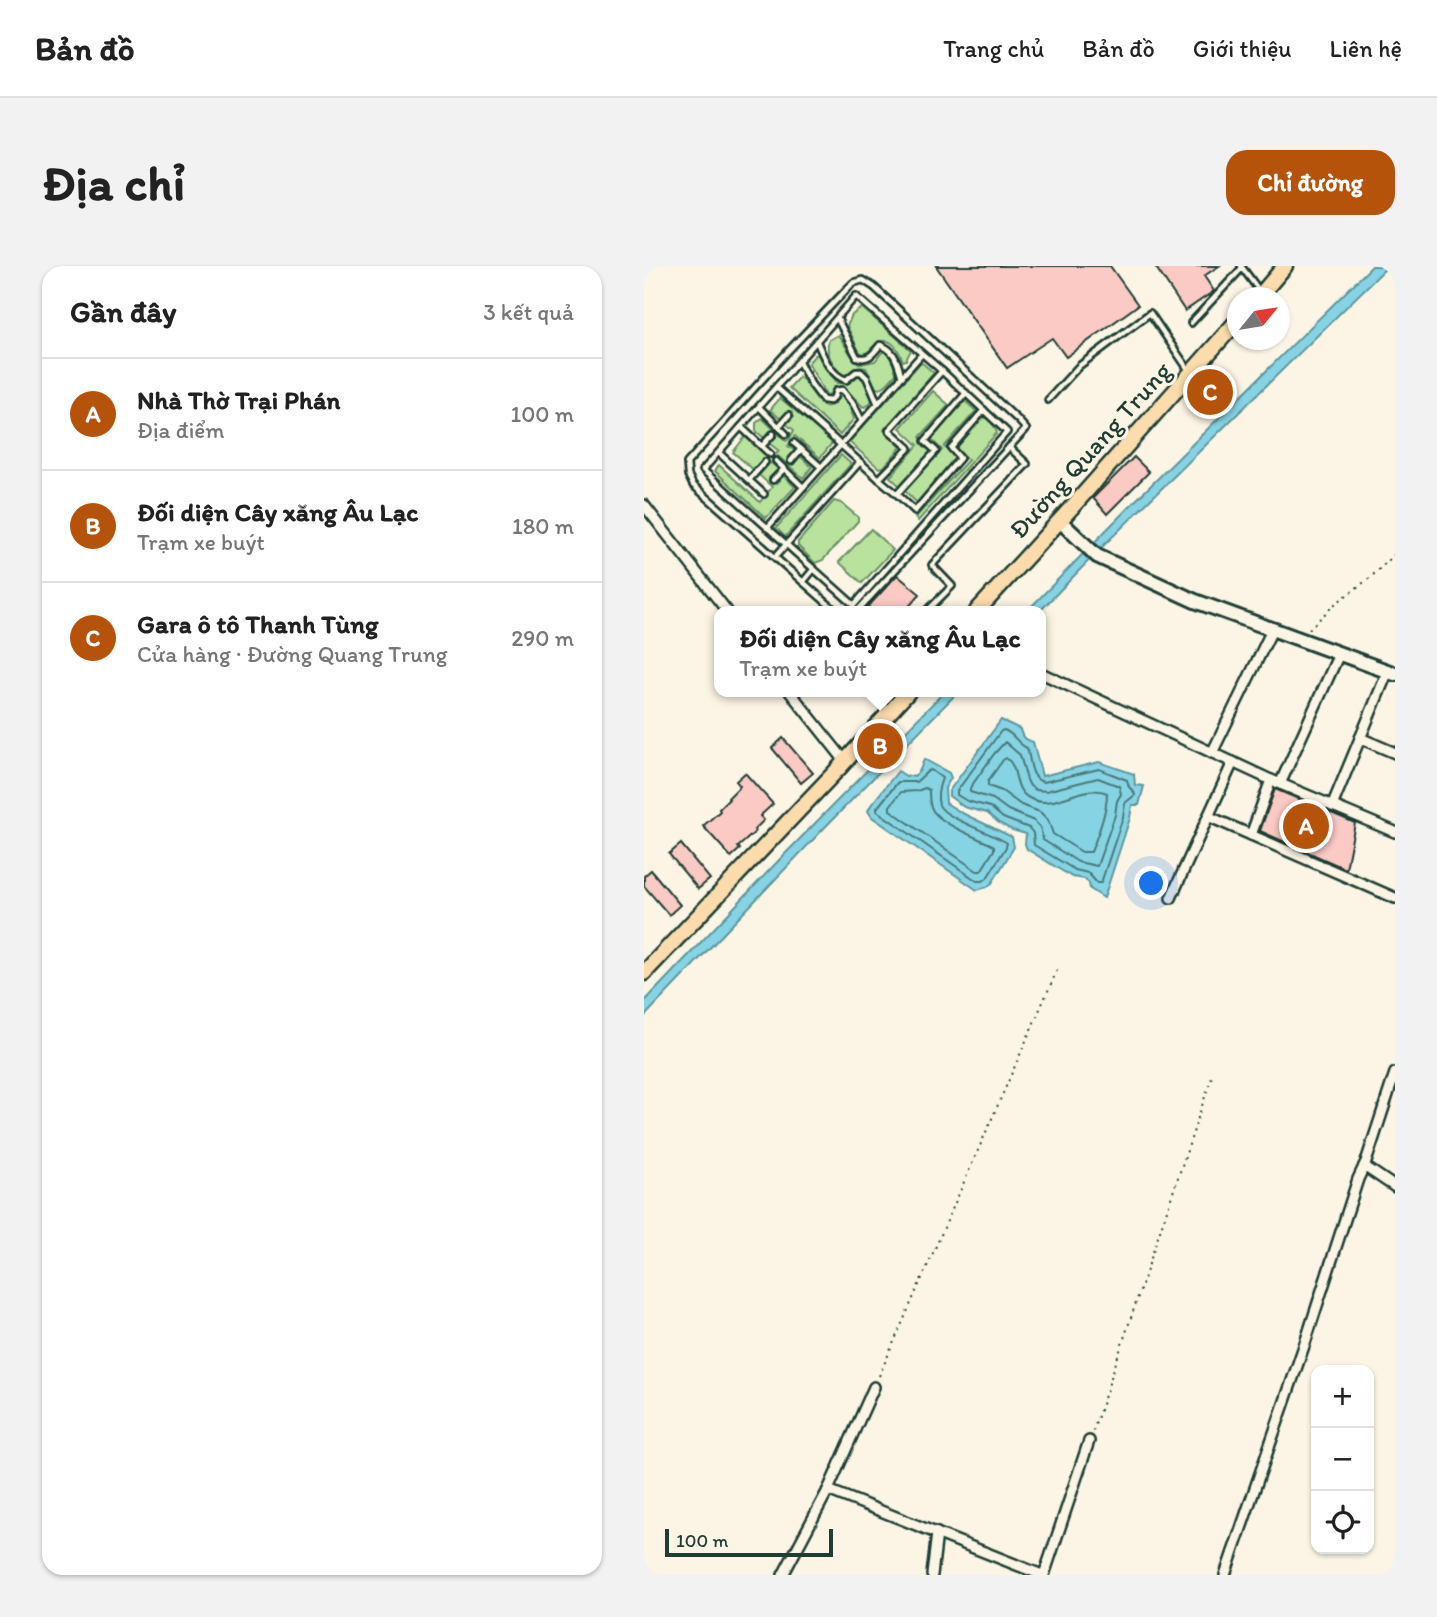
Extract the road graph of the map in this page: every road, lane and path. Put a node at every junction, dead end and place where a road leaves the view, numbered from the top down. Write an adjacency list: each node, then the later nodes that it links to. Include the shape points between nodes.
1 (1285, 266): 4 (main road)
2 (1241, 267): 3 (lane); 6 (lane)
3 (1255, 287)
4 (1267, 287)
5 (837, 318): 8 (lane); 9 (lane, via 856,296); 13 (lane, via 857,357 870,357 880,345 887,347 897,359)
6 (1191, 323)
7 (1227, 332): 12 (main road, Đường Quang Trung)
8 (817, 342): 10 (lane); 17 (lane, via 833,373 846,380 861,372 867,378)
9 (922, 354): 11 (lane); 13 (lane)
10 (799, 362): 14 (lane); 21 (lane, via 822,400 830,401 842,390)
11 (942, 372): 15 (lane); 39 (lane, via 889,430 909,448)
12 (1191, 373): 16 (lane, via 1150,313 1079,366); 46 (main road, Đường Quang Trung)
13 (902, 377): 17 (lane)
14 (777, 388): 18 (lane); 27 (lane)
15 (966, 393): 19 (lane); 44 (lane, via 925,441 936,451)
16 (1048, 400)
17 (878, 404): 21 (lane)
18 (760, 407): 22 (lane); 23 (lane)
19 (984, 410): 44 (lane, via 951,448 960,458 915,511); 51 (lane, via 1007,432 853,605)
20 (789, 415): 22 (lane)
21 (863, 421): 27 (lane)
22 (779, 426): 25 (lane)
23 (741, 428): 28 (lane); 31 (lane)
24 (774, 434): 28 (lane)
25 (786, 434)
26 (794, 443): 30 (lane)
27 (841, 445): 36 (lane); 37 (lane)
28 (762, 446): 32 (lane)
29 (1009, 447): 50 (lane, via 1026,429 1018,420 874,287 863,280 853,283 687,463 693,485); 55 (lane); 56 (lane, via 1027,464 932,565 952,586)
30 (801, 449): 34 (lane); 37 (lane)
31 (719, 453): 40 (lane); 47 (lane, via 704,470)
32 (770, 454)
33 (776, 461): 38 (lane)
34 (790, 461)
35 (765, 462): 40 (lane)
36 (860, 462): 39 (lane); 48 (lane)
37 (821, 467): 42 (lane)
38 (784, 469): 41 (lane); 42 (lane)
39 (880, 479): 44 (lane)
40 (749, 480): 43 (lane)
41 (774, 480)
42 (803, 488): 47 (lane)
43 (764, 494)
44 (897, 494)
45 (644, 505): 53 (street)
46 (1060, 521): 57 (main road, Đường Quang Trung); 58 (main road, via 1097,556)
47 (767, 528): 48 (lane)
48 (786, 545): 50 (lane); 51 (lane)
49 (1395, 554): 59 (path)
50 (775, 557): 52 (lane)
51 (813, 570): 52 (lane)
52 (803, 582): 54 (lane)
53 (723, 606)
54 (830, 606)
55 (863, 606)
56 (932, 606)
57 (982, 606)
58 (1272, 630): 59 (main road); 67 (street)
59 (1299, 639): 60 (main road)
60 (1339, 654): 61 (main road); 70 (street)
61 (1391, 673): 65 (street)
62 (1046, 675): 67 (street)
63 (794, 697): 68 (street)
64 (903, 697): 68 (main road)
65 (1360, 738): 66 (street); 71 (street)
66 (1395, 753)
67 (1212, 754): 69 (street)
68 (845, 761): 78 (main road)
69 (1233, 762): 70 (street); 72 (street)
70 (1276, 782): 71 (street); 74 (street)
71 (1332, 806): 73 (street)
72 (1210, 817): 74 (street); 75 (street)
73 (1395, 832)
74 (1251, 835): 76 (street)
75 (1171, 898)
76 (1395, 898)
77 (1058, 968): 83 (path)
78 (644, 972)
79 (1213, 1073): 84 (path)
80 (1395, 1073): 81 (street)
81 (1365, 1164): 82 (street); 90 (street)
82 (1395, 1187)
83 (874, 1387): 85 (street)
84 (1089, 1441): 89 (street)
85 (828, 1490): 86 (street); 87 (street)
86 (937, 1533): 88 (street); 89 (street)
87 (783, 1575)
88 (932, 1575)
89 (1043, 1575)
90 (1225, 1575)

